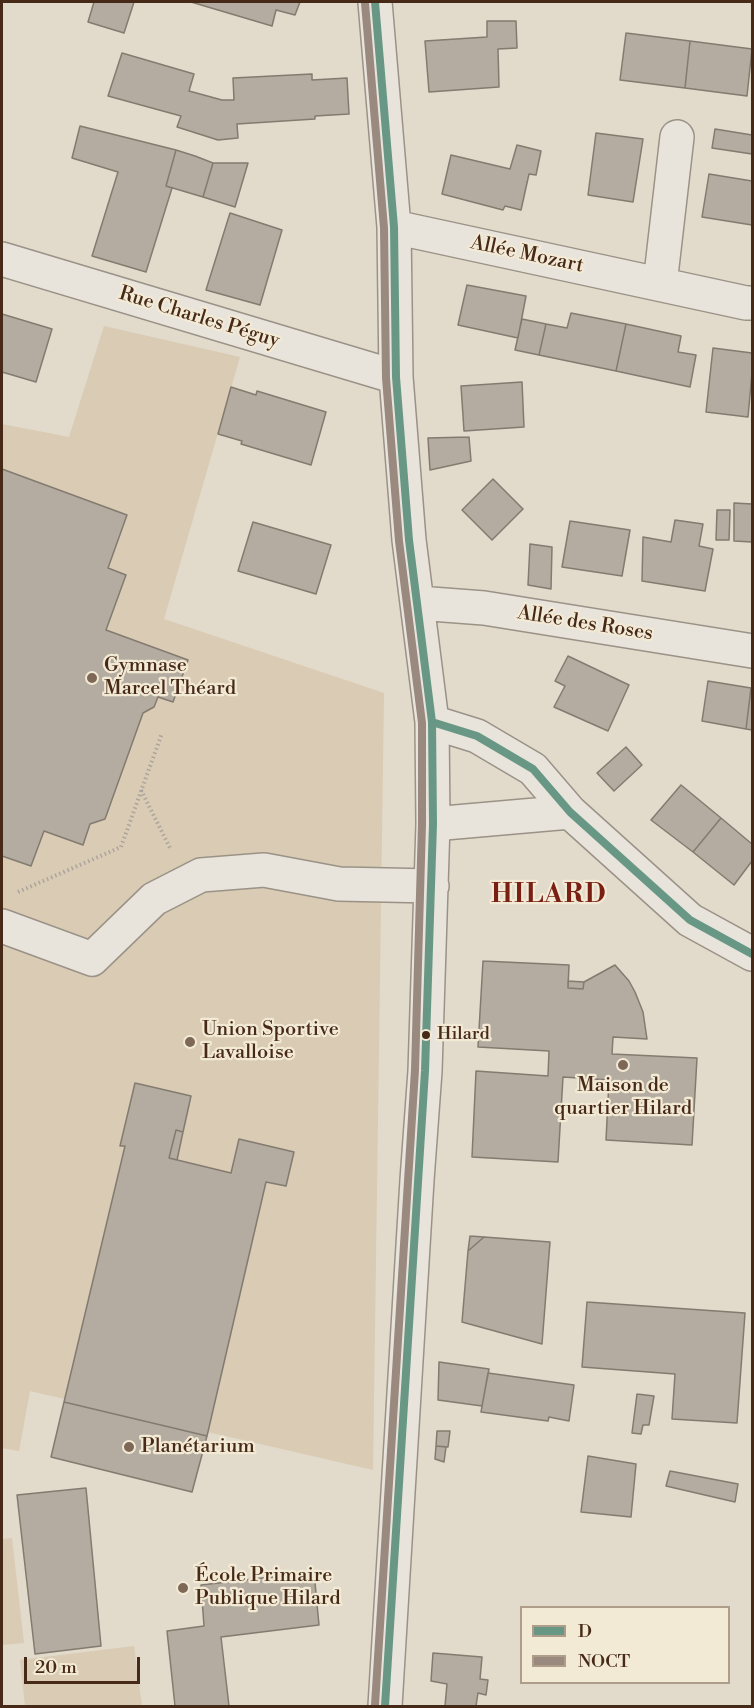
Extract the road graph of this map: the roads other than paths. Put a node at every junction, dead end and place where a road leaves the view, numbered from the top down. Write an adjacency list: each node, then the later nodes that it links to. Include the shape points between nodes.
1 (375, 2): 3 (street)
2 (677, 137): 5 (street)
3 (394, 227): 5 (street, Allée Mozart); 7 (street)
4 (2, 259): 7 (street, Rue Charles Péguy)
5 (660, 284): 6 (street, Allée Mozart)
6 (753, 303)
7 (396, 377): 8 (street)
8 (418, 603): 9 (street, Allée des Roses, via 484,608); 10 (street)
9 (753, 651)
10 (432, 722): 11 (street, via 477,736 532,769); 12 (street)
11 (570, 812): 12 (street); 15 (street, via 690,920)
12 (433, 824): 13 (street)
13 (432, 886): 14 (street, via 339,884 264,870 201,875 154,899 92,959); 16 (street, via 425,1071)
14 (2, 926)
15 (753, 954)
16 (385, 1707)

